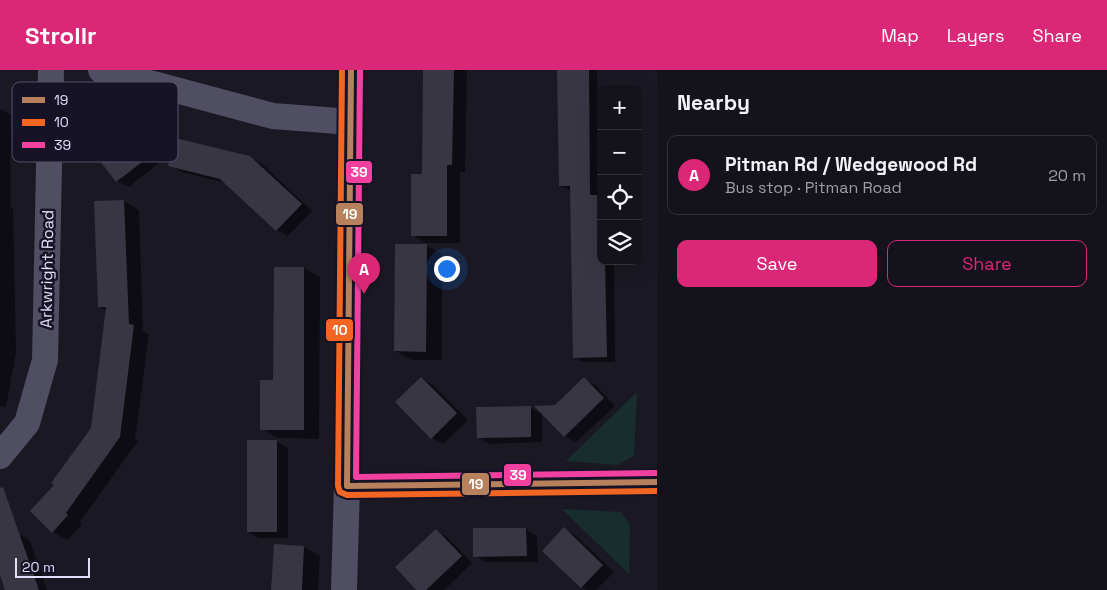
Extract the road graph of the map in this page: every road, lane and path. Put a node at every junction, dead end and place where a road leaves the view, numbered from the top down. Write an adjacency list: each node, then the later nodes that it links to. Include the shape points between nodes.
1 (102, 70): 3 (street)
2 (351, 70): 5 (street)
3 (147, 82)
4 (178, 90): 5 (street, via 273,116)
5 (351, 122): 9 (street)
6 (49, 162): 7 (street, Arkwright Road, via 45,360 27,423)
7 (0, 456)
8 (657, 482): 9 (street)
9 (347, 486): 10 (street)
10 (344, 590)

